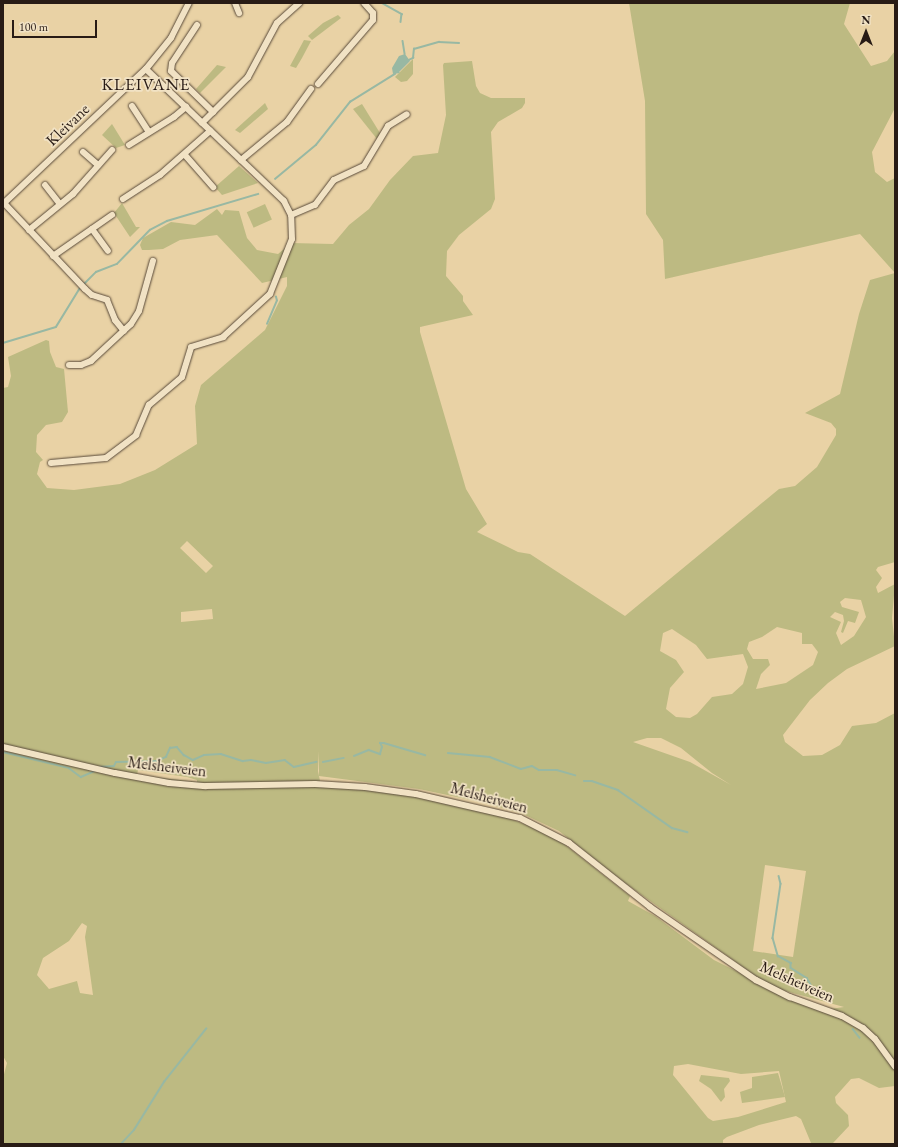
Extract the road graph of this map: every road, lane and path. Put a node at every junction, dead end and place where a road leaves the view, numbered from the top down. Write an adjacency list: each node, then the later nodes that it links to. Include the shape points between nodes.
1 (189, 3): 8 (street, Kleivane, via 170,38)
2 (244, 3): 5 (street)
3 (299, 3): 15 (street, via 277,23 248,77)
4 (364, 3): 11 (street, via 374,13 373,20)
5 (236, 4): 6 (street)
6 (239, 13)
7 (197, 25): 9 (street, via 172,63)
8 (146, 69): 14 (street); 29 (street, Kleivane)
9 (171, 71): 10 (street); 15 (street)
10 (163, 72)
11 (318, 84)
12 (312, 89): 24 (street, via 287,122)
13 (132, 106): 19 (street)
14 (186, 107): 17 (street); 19 (street)
15 (213, 112): 17 (street)
16 (407, 114): 32 (street, via 388,126 364,166 334,180 315,205)
17 (202, 123): 18 (street)
18 (210, 131): 23 (street); 24 (street)
19 (149, 132): 20 (street)
20 (129, 146)
21 (112, 150): 25 (street)
22 (83, 152): 25 (street)
23 (185, 155): 27 (street); 28 (street, via 160,175)
24 (241, 160): 32 (street, via 280,197)
25 (98, 165): 30 (street, via 80,187)
26 (45, 185): 30 (street)
27 (213, 187)
28 (122, 199)
29 (4, 204): 34 (street)
30 (60, 204): 34 (street)
31 (112, 215): 33 (street)
32 (291, 215): 40 (street, via 292,240 270,294 223,337 191,347 182,377 149,405 136,435 106,458)
33 (92, 229): 35 (street); 36 (street)
34 (29, 230): 36 (street)
35 (108, 251)
36 (53, 256): 38 (street, via 89,293 107,300)
37 (153, 262): 38 (street, via 139,311)
38 (124, 332): 39 (street, via 91,361 81,365)
39 (69, 365)
40 (51, 464)
41 (3, 747): 42 (street, Melsheiveien, via 97,769 195,785 315,784 392,790 520,818 569,843 650,907 756,980 863,1028)
42 (893, 1060): 43 (street, Melsheiveien)
43 (895, 1067)

